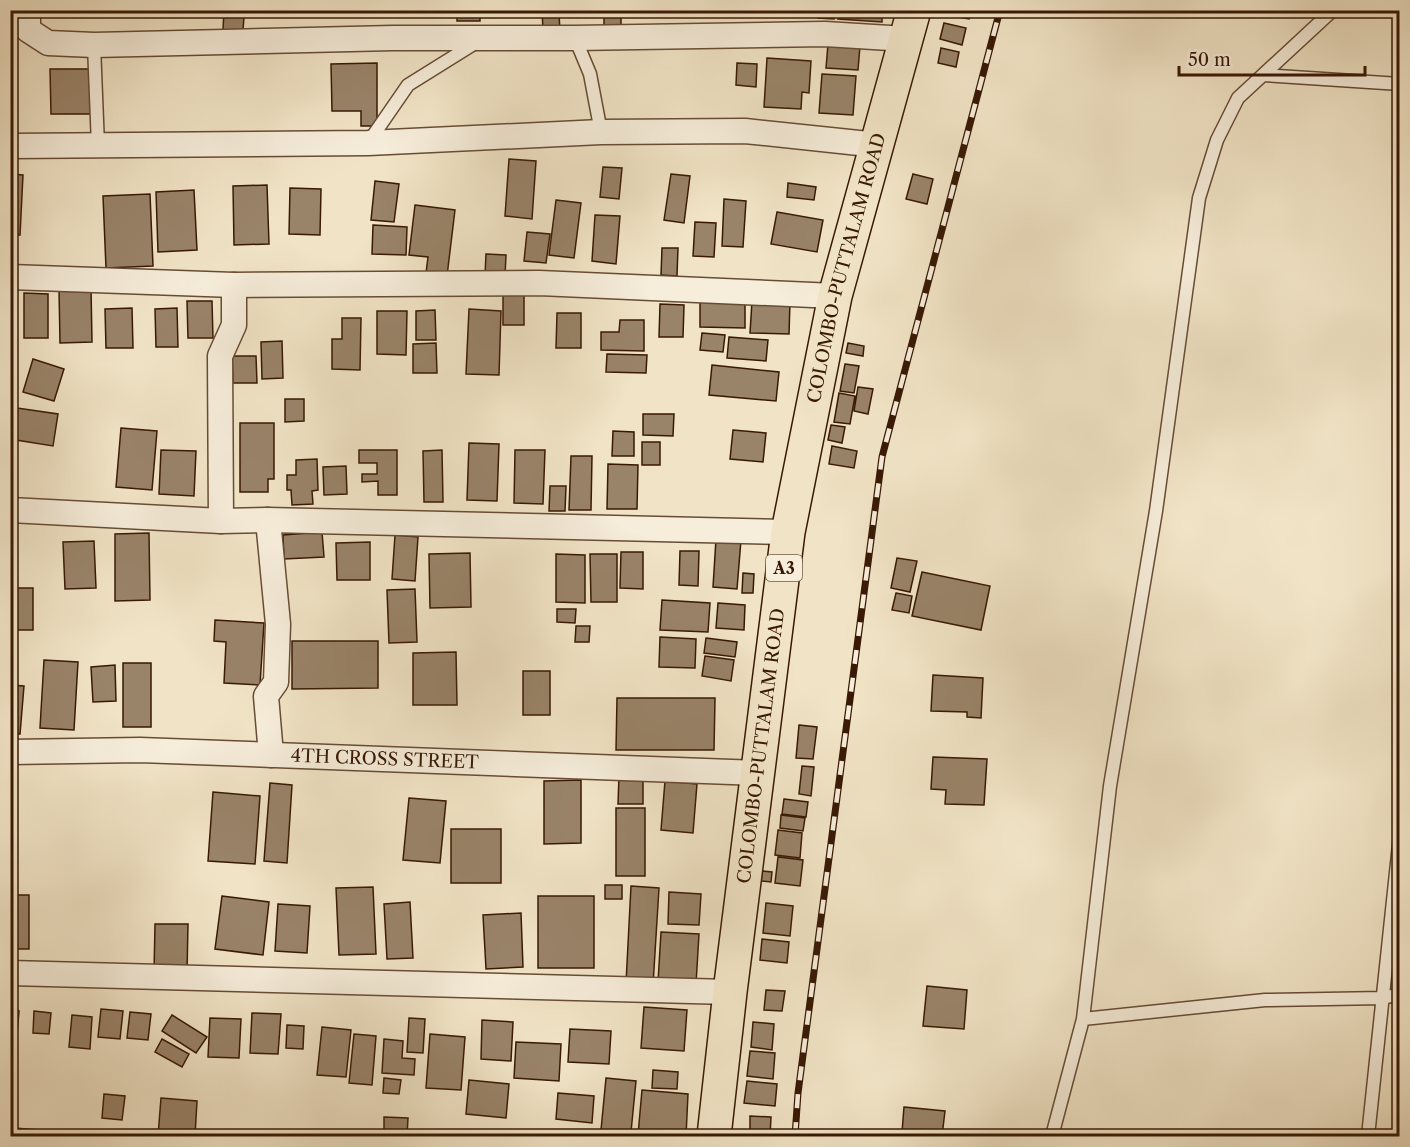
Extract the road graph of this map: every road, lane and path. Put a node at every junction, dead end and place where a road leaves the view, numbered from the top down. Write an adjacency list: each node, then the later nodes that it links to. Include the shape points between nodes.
1 (28, 10): 6 (street, via 28,30 48,43)
2 (1333, 10): 7 (lane)
3 (910, 25): 5 (street, via 825,34); 11 (highway, COLOMBO-PUTTALAM ROAD / A3)
4 (484, 38): 5 (street); 6 (street); 10 (lane, via 408,85)
5 (575, 38): 9 (lane, via 590,74)
6 (94, 45): 13 (lane)
7 (1263, 75): 8 (lane); 29 (lane, via 1238,98 1217,140 1199,198 1156,511 1110,786)
8 (1400, 84)
9 (601, 132): 10 (street); 11 (street, via 745,131)
10 (368, 143): 13 (street)
11 (878, 145): 16 (highway, COLOMBO-PUTTALAM ROAD / A3)
12 (10, 146): 13 (street)
13 (98, 146)
14 (10, 277): 15 (street)
15 (234, 285): 16 (street, via 539,282); 19 (street, via 234,325 220,356)
16 (835, 296): 20 (highway, COLOMBO-PUTTALAM ROAD / A3)
17 (10, 510): 19 (street)
18 (268, 520): 19 (street); 20 (street); 22 (street, via 278,624 276,682 266,696)
19 (221, 521)
20 (788, 532): 23 (highway, COLOMBO-PUTTALAM ROAD / A3)
21 (10, 752): 22 (street, 4TH CROSS STREET, via 140,750)
22 (271, 755): 23 (street, 4TH CROSS STREET)
23 (759, 773): 26 (highway, COLOMBO-PUTTALAM ROAD / A3)
24 (1400, 835): 28 (lane)
25 (10, 973): 26 (street)
26 (730, 992): 30 (highway, COLOMBO-PUTTALAM ROAD / A3)
27 (1400, 994): 28 (lane)
28 (1383, 998): 29 (lane, via 1265,1000); 32 (lane)
29 (1083, 1019): 31 (lane)
30 (714, 1137)
31 (1052, 1137)
32 (1368, 1137)

